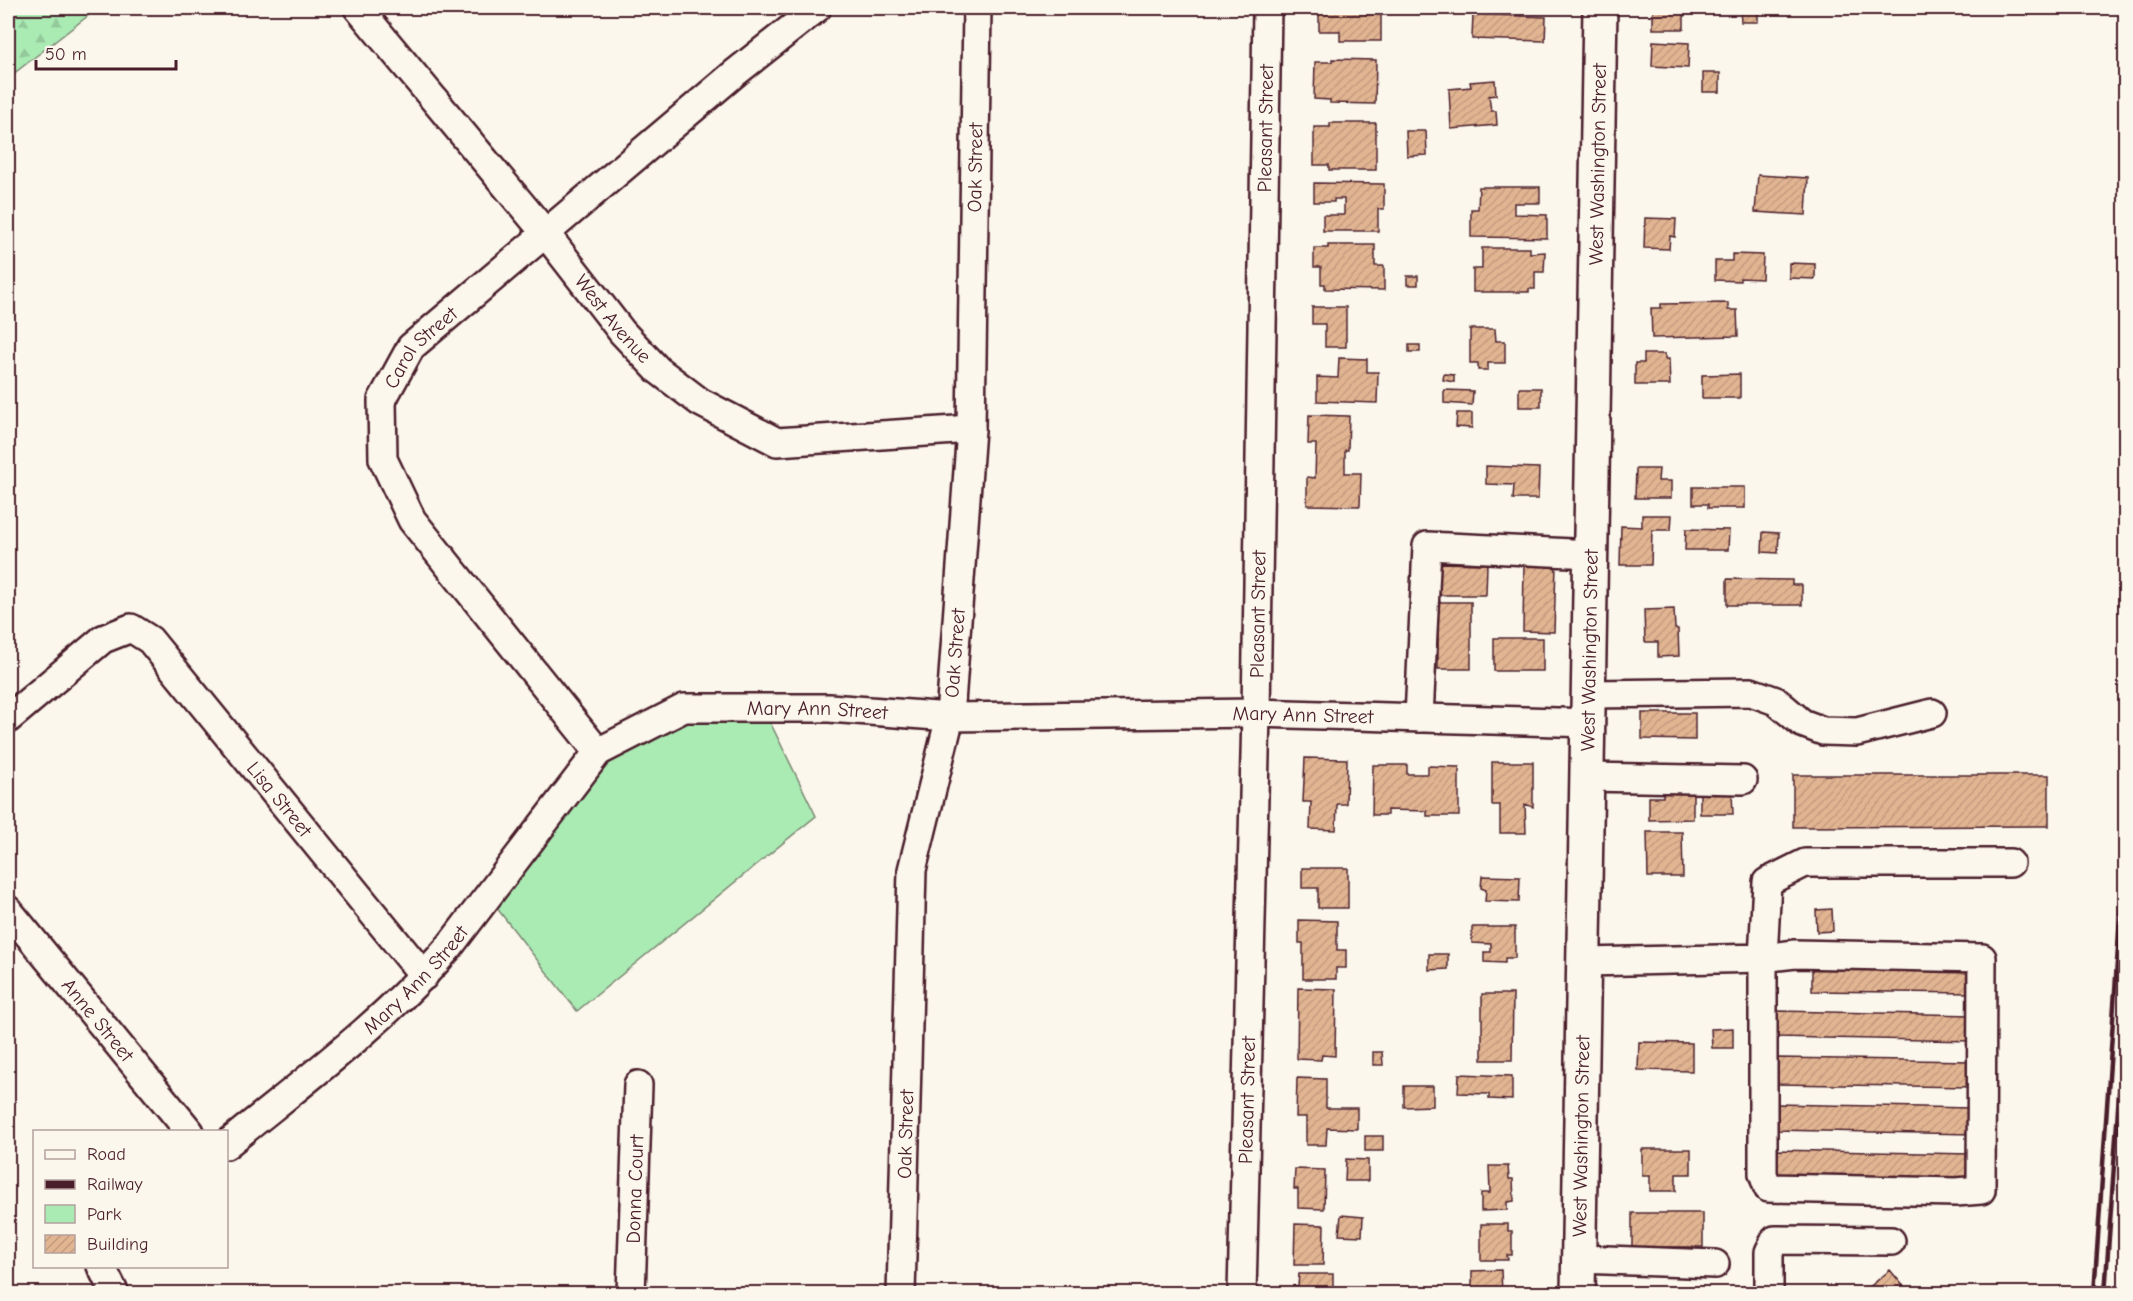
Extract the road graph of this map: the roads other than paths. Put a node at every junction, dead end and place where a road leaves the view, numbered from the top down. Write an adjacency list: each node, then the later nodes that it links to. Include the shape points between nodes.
1 (358, 8): 6 (street, West Avenue)
2 (817, 8): 6 (street, Carol Street)
3 (977, 8): 7 (street, Oak Street)
4 (1267, 8): 10 (street, Pleasant Street)
5 (1600, 8): 8 (main road, West Washington Street)
6 (546, 234): 7 (street, West Avenue, via 622,332 658,370 700,402 777,442); 15 (street, Carol Street, via 411,347 382,400 383,459 412,520)
7 (970, 429): 12 (street, Oak Street)
8 (1592, 554): 9 (main road, West Washington Street); 14 (street, via 1427,546)
9 (1590, 708): 11 (street, Mary Ann Street, via 1751,692 1776,701 1802,723 1823,731 1857,732); 14 (street, Mary Ann Street); 16 (main road, West Washington Street)
10 (1256, 713): 12 (street, Mary Ann Street); 14 (street, Mary Ann Street); 33 (street, Pleasant Street)
11 (1932, 713)
12 (950, 717): 15 (street, Mary Ann Street, via 829,708 684,708); 32 (street, Oak Street, via 912,870)
13 (8, 718): 22 (street, Lisa Street, via 103,639 131,628 150,640)
14 (1419, 718)
15 (598, 752): 22 (street, Mary Ann Street)
16 (1588, 777): 17 (street); 21 (main road, West Washington Street)
17 (1743, 780)
18 (2010, 863): 20 (street, via 1805,862 1767,882)
19 (8, 910): 24 (street, Anne Street)
20 (1763, 958): 20 (street, via 1795,954 1982,958 1981,1190 1768,1188 1763,1174); 21 (street)
21 (1585, 962): 27 (main road, West Washington Street)
22 (424, 976): 25 (street, Mary Ann Street, via 388,1012)
23 (638, 1085): 31 (street, Donna Court)
24 (189, 1130)
25 (228, 1143)
26 (1891, 1241): 35 (street, via 1775,1240 1769,1252)
27 (1579, 1259): 28 (street); 34 (main road, West Washington Street)
28 (1715, 1264)
29 (102, 1268): 30 (street)
30 (115, 1293)
31 (631, 1293)
32 (901, 1293)
33 (1242, 1293)
34 (1578, 1293)
35 (1769, 1293)

